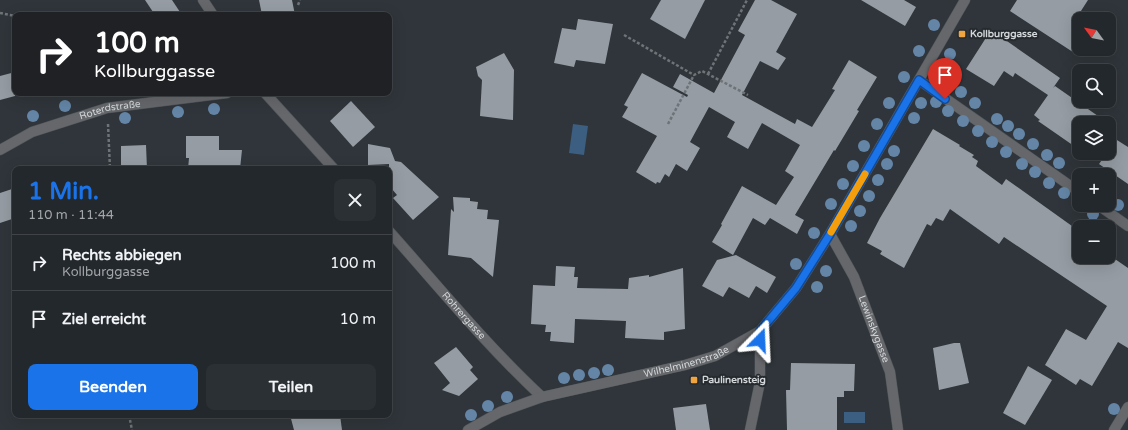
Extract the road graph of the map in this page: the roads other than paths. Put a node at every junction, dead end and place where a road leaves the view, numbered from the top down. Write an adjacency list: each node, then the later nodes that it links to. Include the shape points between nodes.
1 (203, 0): 3 (street)
2 (965, 0): 4 (street, Wilhelminenstraße)
3 (211, 12)
4 (919, 80): 9 (street); 13 (street, Wilhelminenstraße)
5 (203, 96): 7 (street, Roterdstraße, via 107,108 32,132)
6 (269, 96): 8 (street)
7 (0, 150)
8 (331, 166)
9 (1072, 187)
10 (1108, 212): 11 (street)
11 (1128, 226)
12 (392, 234): 15 (street, Rohrergasse)
13 (830, 234): 14 (street, Wilhelminenstraße, via 796,288); 19 (street, Lewinskygasse, via 854,277 890,372)
14 (760, 331): 15 (street, Wilhelminenstraße, via 715,356); 18 (street, via 760,382)
15 (542, 397): 17 (street, Wilhelminenstraße, via 500,412)
16 (1128, 407): 20 (street)
17 (468, 430)
18 (750, 430)
19 (898, 430)
20 (1114, 430)

